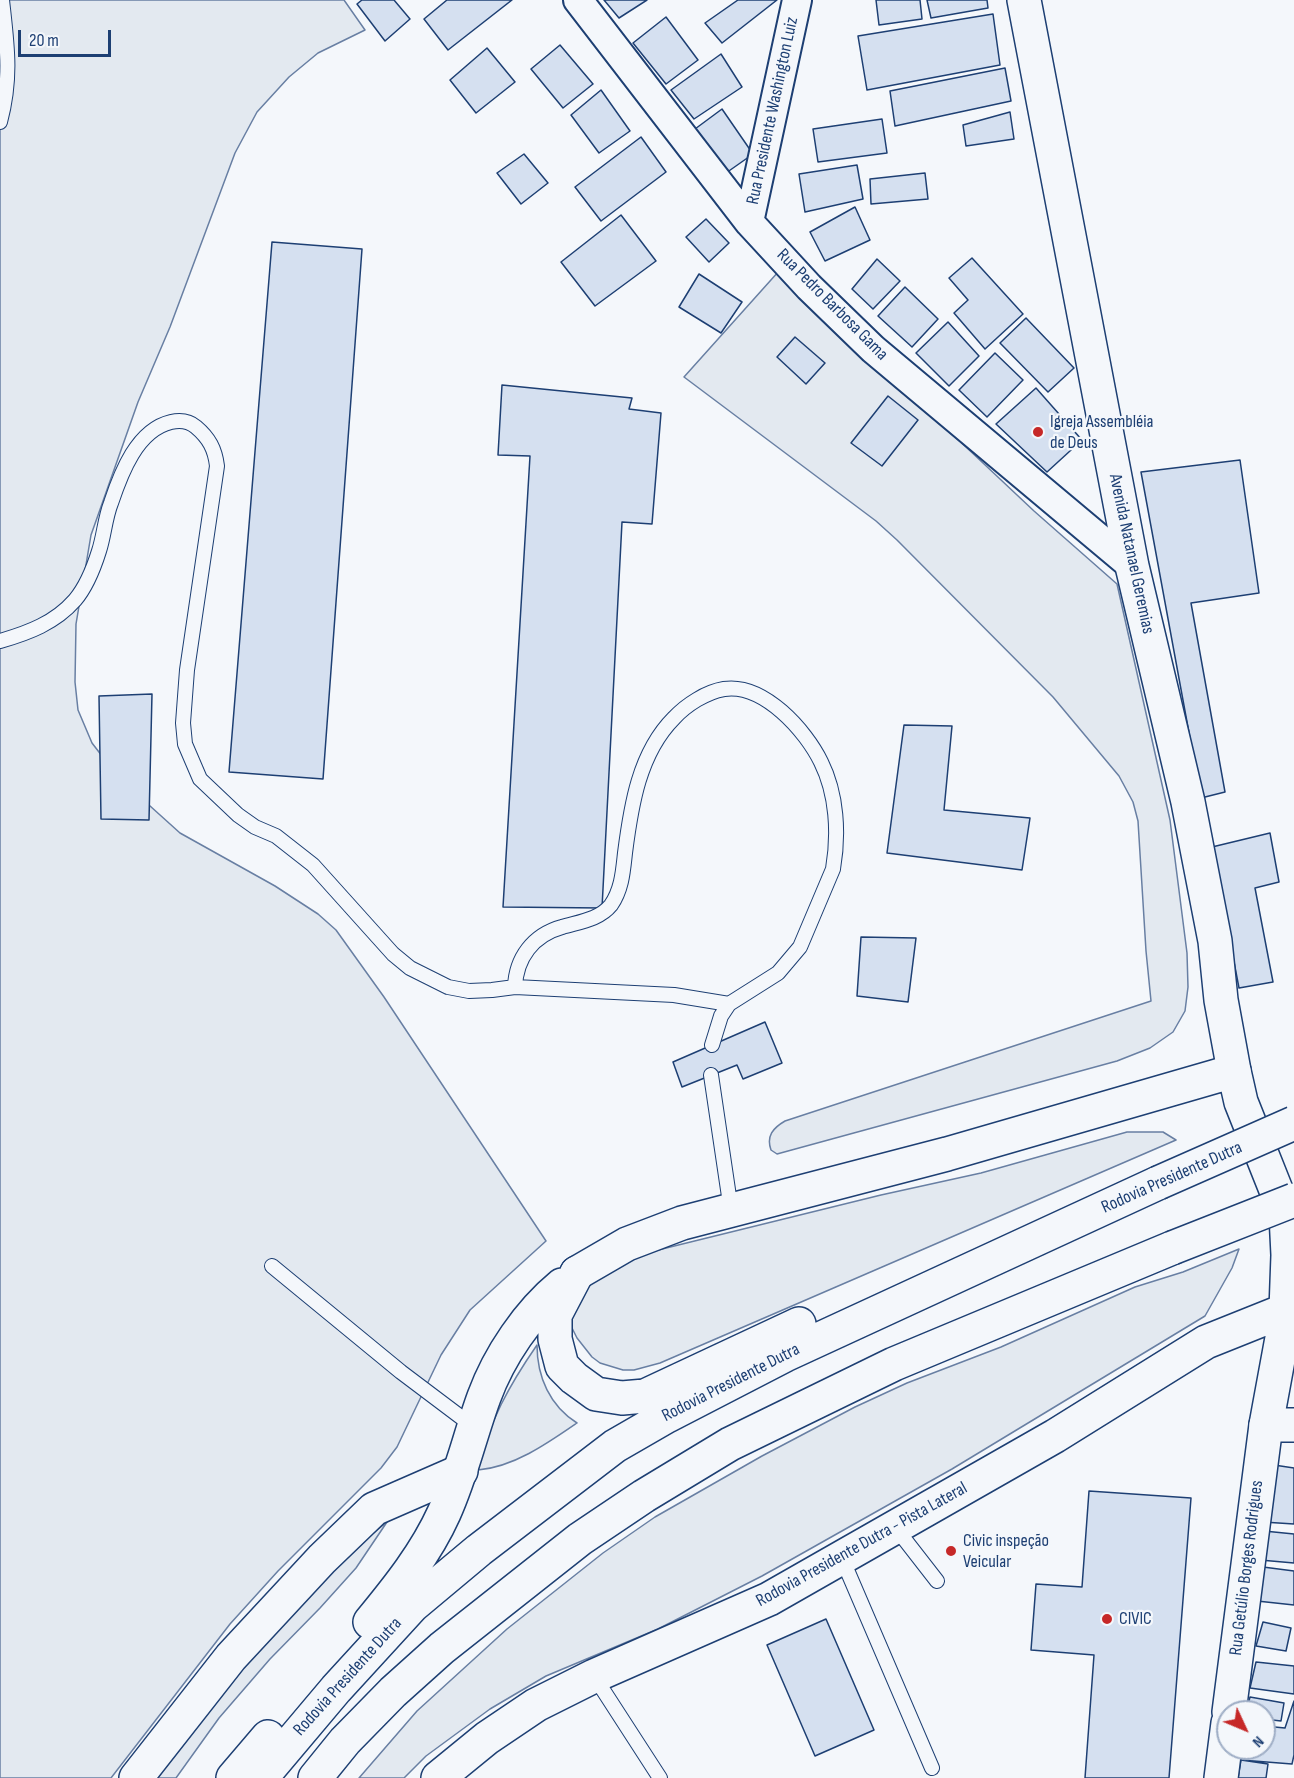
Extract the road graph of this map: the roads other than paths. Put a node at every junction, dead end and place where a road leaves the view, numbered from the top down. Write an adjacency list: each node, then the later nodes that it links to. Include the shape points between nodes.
1 (2, 0): 5 (lane, via 9,57 7,97)
2 (578, 0): 6 (street, Rua Pedro Barbosa Gama)
3 (797, 0): 6 (street, Rua Presidente Washington Luiz)
4 (1024, 0): 7 (main road, Avenida Natanael Geremias)
5 (0, 122)
6 (750, 222): 7 (street, Rua Pedro Barbosa Gama, via 873,349)
7 (1132, 566): 12 (main road, Avenida Natanael Geremias, via 1188,802 1215,941)
8 (0, 641): 9 (lane, via 41,627 76,599 99,552 110,504 146,435 173,421 194,425 215,452 217,466 183,723 185,744 200,779 238,815 276,836 313,865 410,968 448,987 469,991)
9 (514, 987): 10 (lane, via 674,995); 10 (lane, via 519,961 539,939 558,927 602,914 610,905 623,876 642,767 655,741 674,717 701,698 725,689 752,693 773,705 806,736 821,763 836,820 833,869 800,947 773,977)
10 (729, 1004): 11 (lane)
11 (712, 1045)
12 (1234, 1071): 17 (main road, via 947,1154); 20 (main road, Avenida Natanael Geremias, via 1241,1102 1286,1215)
13 (711, 1075): 17 (lane)
14 (1294, 1123): 15 (main road, Rodovia Presidente Dutra, bridge)
15 (1158, 1183): 19 (main road, via 1092,1189 645,1396 596,1394 562,1366 555,1339 555,1315); 34 (main road, Rodovia Presidente Dutra, via 785,1355 615,1446 412,1606)
16 (1294, 1200): 28 (main road, bridge, via 894,1364 730,1444 580,1539 442,1648)
17 (731, 1210): 19 (main road, via 627,1244)
18 (272, 1266): 22 (lane)
19 (577, 1273): 22 (main road, via 552,1294 501,1359)
20 (1286, 1310): 21 (main road, Rua Getúlio Borges Rodrigues); 24 (main road, Rodovia Presidente Dutra - Pista Lateral, via 1206,1342 1054,1436)
21 (1280, 1425): 29 (main road, Rua Getúlio Borges Rodrigues)
22 (474, 1427): 23 (main road)
23 (460, 1471): 32 (main road, via 374,1509 231,1657); 33 (main road, via 444,1514 398,1589)
24 (895, 1527): 25 (main road, Rodovia Presidente Dutra - Pista Lateral); 26 (lane)
25 (841, 1556): 27 (main road, Rodovia Presidente Dutra - Pista Lateral, via 769,1599); 31 (lane)
26 (937, 1581)
27 (594, 1676): 37 (main road, Rodovia Presidente Dutra - Pista Lateral, via 536,1705); 38 (lane)
28 (393, 1692): 35 (main road); 36 (main road)
29 (1231, 1700)
30 (1223, 1760): 39 (main road)
31 (932, 1768)
32 (136, 1778)
33 (233, 1778)
34 (261, 1778)
35 (315, 1778)
36 (333, 1778)
37 (438, 1778)
38 (660, 1778)
39 (1221, 1778)

